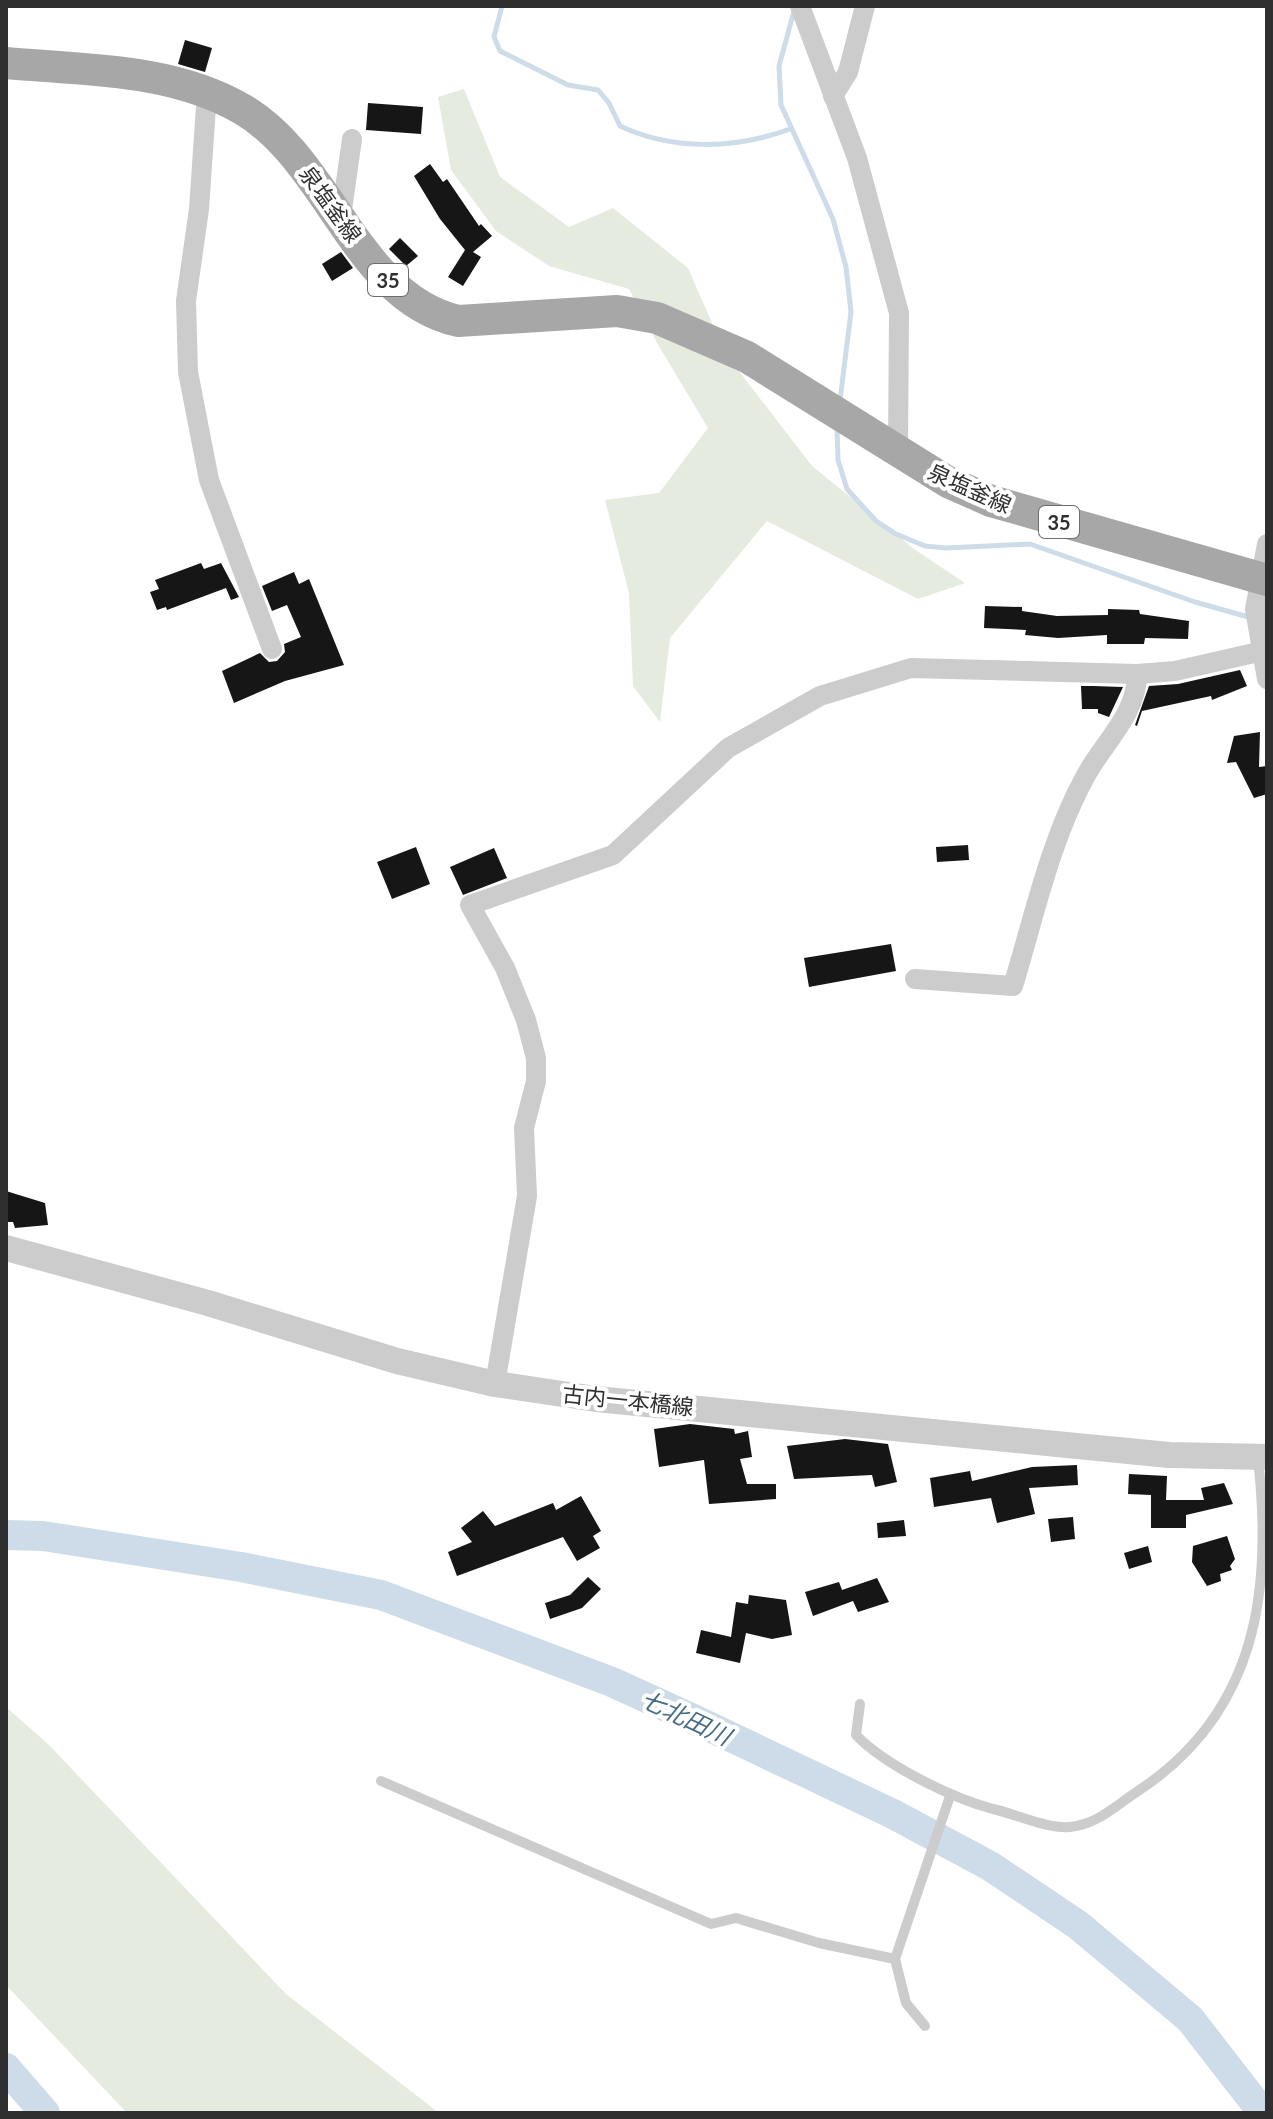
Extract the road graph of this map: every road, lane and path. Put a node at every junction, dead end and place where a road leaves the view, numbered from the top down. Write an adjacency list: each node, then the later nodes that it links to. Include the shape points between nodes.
1 (865, 6): 5 (street, via 848,72)
2 (802, 10): 5 (street)
3 (6, 63): 4 (main road, 泉塩釜線 / 35, via 142,76)
4 (207, 92): 7 (main road, 泉塩釜線 / 35, via 242,108 286,144); 12 (street, via 186,301 188,372 209,480)
5 (833, 96): 8 (street, via 857,158 899,313)
6 (352, 139): 7 (street)
7 (341, 217): 8 (main road, 泉塩釜線 / 35, via 391,284 435,316 458,321 617,311 657,318 747,357)
8 (898, 452): 10 (main road, 泉塩釜線 / 35, via 991,501)
9 (1267, 544): 10 (street)
10 (1261, 584): 11 (street)
11 (1262, 646): 13 (street, via 1175,671); 14 (street)
12 (272, 649)
13 (1137, 674): 15 (street, via 1137,692 1085,776 1053,854 1013,986); 17 (street, via 911,668 820,696 728,748 613,855 470,905 505,968 536,1058 524,1128 527,1196)
14 (1267, 679)
15 (915, 979)
16 (6, 1248): 17 (street, 古内一本橋線, via 397,1361)
17 (495, 1384): 18 (street, 古内一本橋線, via 596,1399 1140,1453)
18 (1262, 1457): 21 (lane, via 1265,1541 1254,1636 1225,1700 1199,1741 1163,1774 1093,1823 1065,1828)
19 (860, 1704): 21 (lane, via 856,1735 867,1747)
20 (381, 1781): 22 (lane, via 711,1924 736,1918)
21 (950, 1796): 22 (lane)
22 (895, 1959): 23 (lane, via 906,2003)
23 (925, 2026)

